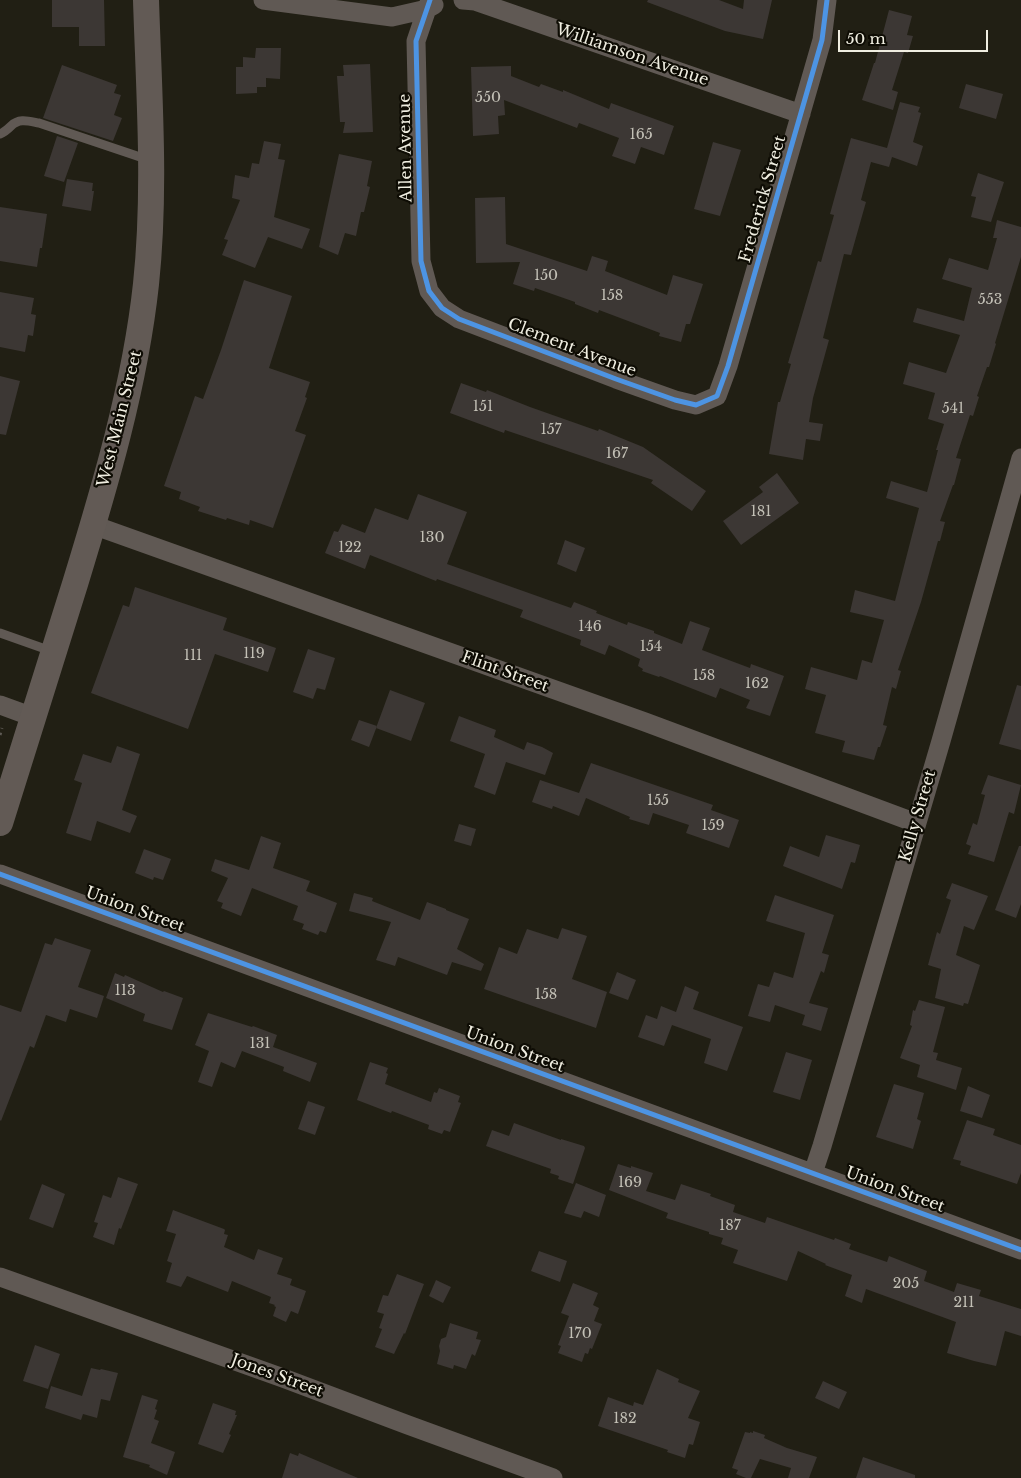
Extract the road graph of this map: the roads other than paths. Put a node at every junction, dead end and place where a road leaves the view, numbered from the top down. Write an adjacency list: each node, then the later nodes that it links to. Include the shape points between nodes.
1 (146, 0): 9 (main road, West Main Street)
2 (263, 0): 5 (street)
3 (463, 0): 7 (street, Williamson Avenue, via 475,1)
4 (827, 0): 7 (street, Frederick Street, via 822,40)
5 (295, 2): 6 (street, via 392,17)
6 (433, 3): 10 (street, Allen Avenue, via 416,41 421,261)
7 (801, 114): 11 (street, Frederick Street, via 728,366 720,390)
8 (0, 134): 9 (lane, via 23,120)
9 (150, 161): 13 (main road, West Main Street, via 150,244 136,354 122,420)
10 (432, 296): 11 (street, Clement Avenue, via 442,308 460,319 616,379 696,405)
11 (712, 399)
12 (1021, 458): 19 (street, Kelly Street)
13 (93, 525): 15 (main road, West Main Street); 19 (street, Flint Street, via 645,722)
14 (0, 633): 15 (lane)
15 (54, 652): 17 (main road, West Main Street)
16 (0, 705): 17 (street)
17 (33, 717): 18 (main road, West Main Street)
18 (0, 823)
19 (916, 823): 21 (street, Kelly Street)
20 (0, 874): 21 (street, Union Street)
21 (813, 1173): 22 (street, Union Street)
22 (1021, 1250)
23 (0, 1277): 24 (street, Jones Street)
24 (553, 1478)

